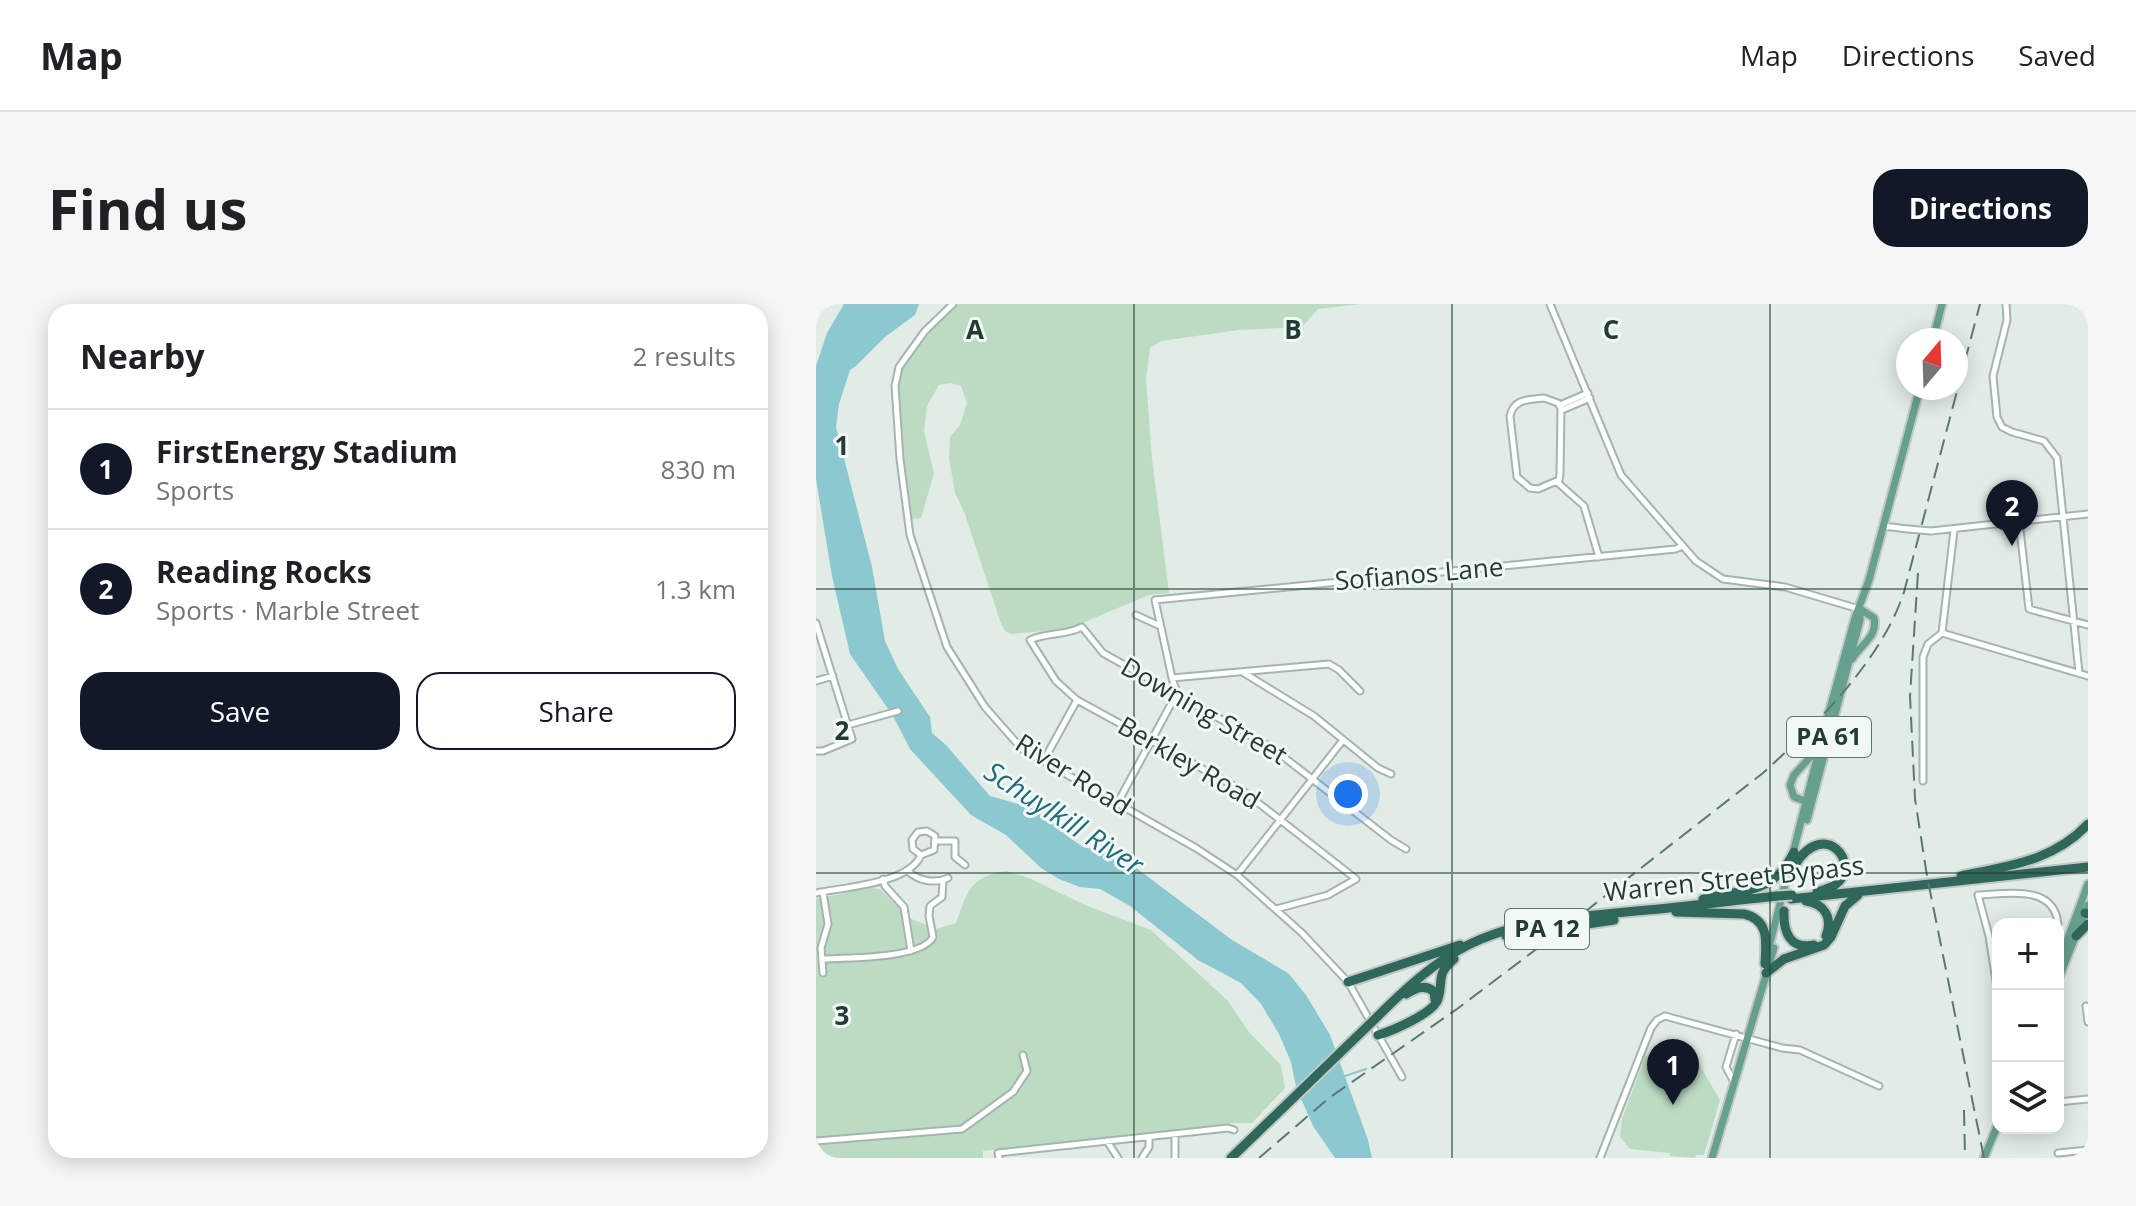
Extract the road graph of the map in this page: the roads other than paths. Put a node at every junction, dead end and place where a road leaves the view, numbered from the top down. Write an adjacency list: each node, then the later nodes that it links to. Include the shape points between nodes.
1 (953, 304): 42 (street, River Road, via 899,367 895,386 910,535 947,647 1000,726 1022,749)
2 (1550, 304): 6 (street)
3 (1942, 304): 5 (main road)
4 (2006, 304): 11 (street, via 1993,376 1997,417 2005,429 2044,441 2054,451)
5 (1936, 328)
6 (1589, 396): 8 (street); 15 (street, via 1621,475)
7 (1917, 400): 13 (main road, PA 61)
8 (1561, 408): 9 (street); 9 (street, via 1544,398 1521,400 1510,416 1517,477 1530,488)
9 (1557, 482): 16 (street, via 1584,506)
10 (2088, 514): 11 (street)
11 (2063, 517): 12 (street); 19 (street)
12 (2019, 521): 14 (street); 19 (street, via 2029,609)
13 (1883, 526): 14 (street, bridge); 17 (main road, PA 61)
14 (1954, 530): 25 (street)
15 (1682, 546): 16 (street, Sofianos Lane); 17 (street, via 1723,579 1785,587)
16 (1599, 557): 23 (street, Sofianos Lane, via 1155,600)
17 (1860, 609): 26 (main road, PA 61); 26 (main road, via 1874,618 1875,628); 40 (main road, PA 61)
18 (1136, 615): 23 (street)
19 (2073, 621): 21 (street); 28 (street)
20 (816, 623): 24 (street)
21 (2088, 625)
22 (1082, 627): 34 (street, Downing Street, via 1103,653); 35 (street, Berkley Road, via 1030,643 1056,681)
23 (1161, 627): 31 (street)
24 (818, 632): 29 (street)
25 (1942, 633): 28 (street); 45 (street, via 1928,644 1923,657)
26 (1847, 668): 46 (main road, PA 61)
27 (1243, 672): 31 (street); 33 (street, via 1329,664); 39 (street)
28 (2079, 673): 30 (street)
29 (833, 676): 32 (street); 37 (street)
30 (2088, 676)
31 (1172, 678): 34 (street)
32 (816, 681)
33 (1360, 691)
34 (1177, 693): 38 (street); 44 (street, Downing Street, via 1265,743)
35 (1077, 700): 38 (street, Berkley Road); 42 (street)
36 (898, 711): 37 (street)
37 (848, 725): 41 (street, via 852,741)
38 (1152, 740): 47 (street); 48 (street, Berkley Road, via 1233,784)
39 (1343, 740): 43 (street); 44 (street)
40 (1821, 742): 46 (main road, PA 61); 46 (main road, via 1790,782 1792,795)
41 (816, 751)
42 (1044, 760): 47 (street, River Road)
43 (1391, 774)
44 (1313, 779): 48 (street); 51 (street, Downing Street)
45 (1923, 781)
46 (1809, 802): 52 (main road, PA 61); 56 (main road, PA 61)
47 (1117, 804): 58 (street, River Road)
48 (1280, 819): 58 (street); 66 (street, Berkley Road, via 1356,879)
49 (2088, 824): 59 (highway, via 2042,857)
50 (936, 841): 53 (street, via 930,853); 53 (street, via 927,831 914,835 913,849); 55 (street, via 955,841 955,857)
51 (1406, 849)
52 (1794, 852): 68 (highway, via 1783,873 1769,884); 82 (main road, PA 61)
53 (921, 855): 57 (street)
54 (2087, 864): 59 (highway, Warren Street Bypass / PA 12); 62 (highway, Warren Street Bypass / PA 12)
55 (965, 865)
56 (1795, 865): 63 (highway, via 1814,845 1839,851 1845,865 1842,877); 69 (main road, PA 61)
57 (908, 871): 60 (street); 76 (street, via 917,878 946,879 942,897 930,906 932,940)
58 (1237, 875): 67 (street, River Road)
59 (1954, 877): 63 (highway, Warren Street Bypass / PA 12)
60 (883, 879): 64 (street); 76 (street, via 904,907)
61 (2088, 884): 70 (main road)
62 (1867, 891): 65 (highway, Warren Street Bypass / PA 12); 82 (highway, via 1847,903 1824,945)
63 (1817, 892): 65 (highway, Warren Street Bypass / PA 12)
64 (819, 893): 79 (street, via 828,924)
65 (1792, 897): 68 (highway, Warren Street Bypass / PA 12, bridge); 69 (highway, via 1821,906 1829,919 1827,934 1814,945 1796,944 1785,933)
66 (1294, 905): 67 (street); 73 (street)
67 (1276, 909): 73 (street, River Road)
68 (1676, 910): 71 (highway, Warren Street Bypass / PA 12); 82 (highway, via 1756,918 1766,933)
69 (1784, 911): 82 (main road, PA 61)
70 (2086, 912): 74 (highway); 77 (main road)
71 (1645, 913): 75 (highway, Warren Street Bypass / PA 12, via 1545,921); 80 (highway, Warren Street Bypass / PA 12, via 1516,934)
72 (2056, 918): 78 (street, via 2040,896 1978,895)
73 (1290, 922): 84 (street, River Road)
74 (2076, 936): 81 (main road)
75 (1486, 937): 84 (highway); 85 (highway, Warren Street Bypass / PA 12, via 1442,960)
76 (911, 951): 79 (street)
77 (2064, 954)
78 (1992, 958)
79 (822, 959): 83 (street)
80 (1454, 959): 85 (highway, Warren Street Bypass / PA 12); 89 (highway, via 1441,974 1433,1008)
81 (2064, 965)
82 (1766, 968): 90 (main road, PA 61)
83 (823, 973)
84 (1348, 982): 85 (highway, via 1416,963 1420,970); 89 (street, River Road)
85 (1408, 990): 89 (highway, via 1426,987 1435,998 1429,1007); 109 (highway, Warren Street Bypass / PA 12, bridge)
86 (2086, 1006): 87 (street)
87 (2088, 1022)
88 (1736, 1034): 90 (street); 93 (street, via 1726,1067); 110 (street, via 1661,1017 1637,1059)
89 (1378, 1035): 92 (street, River Road)
90 (1747, 1037): 93 (main road, PA 61); 94 (street, via 1800,1050)
91 (1023, 1055): 101 (street, via 1027,1071 1020,1084 962,1129)
92 (1402, 1077)
93 (1734, 1082): 111 (main road, PA 61)
94 (1879, 1086)
95 (2088, 1099): 96 (street)
96 (2064, 1101)
97 (1234, 1130): 98 (street)
98 (1175, 1134): 100 (street); 108 (street)
99 (1994, 1134): 112 (main road)
100 (1149, 1137): 102 (street); 107 (street)
101 (816, 1141)
102 (1107, 1141): 105 (street); 106 (street)
103 (2088, 1150): 104 (street)
104 (2058, 1153)
105 (998, 1156)
106 (1118, 1158)
107 (1142, 1158)
108 (1175, 1158)
109 (1234, 1158)
110 (1600, 1158)
111 (1712, 1158)
112 (1984, 1158)

